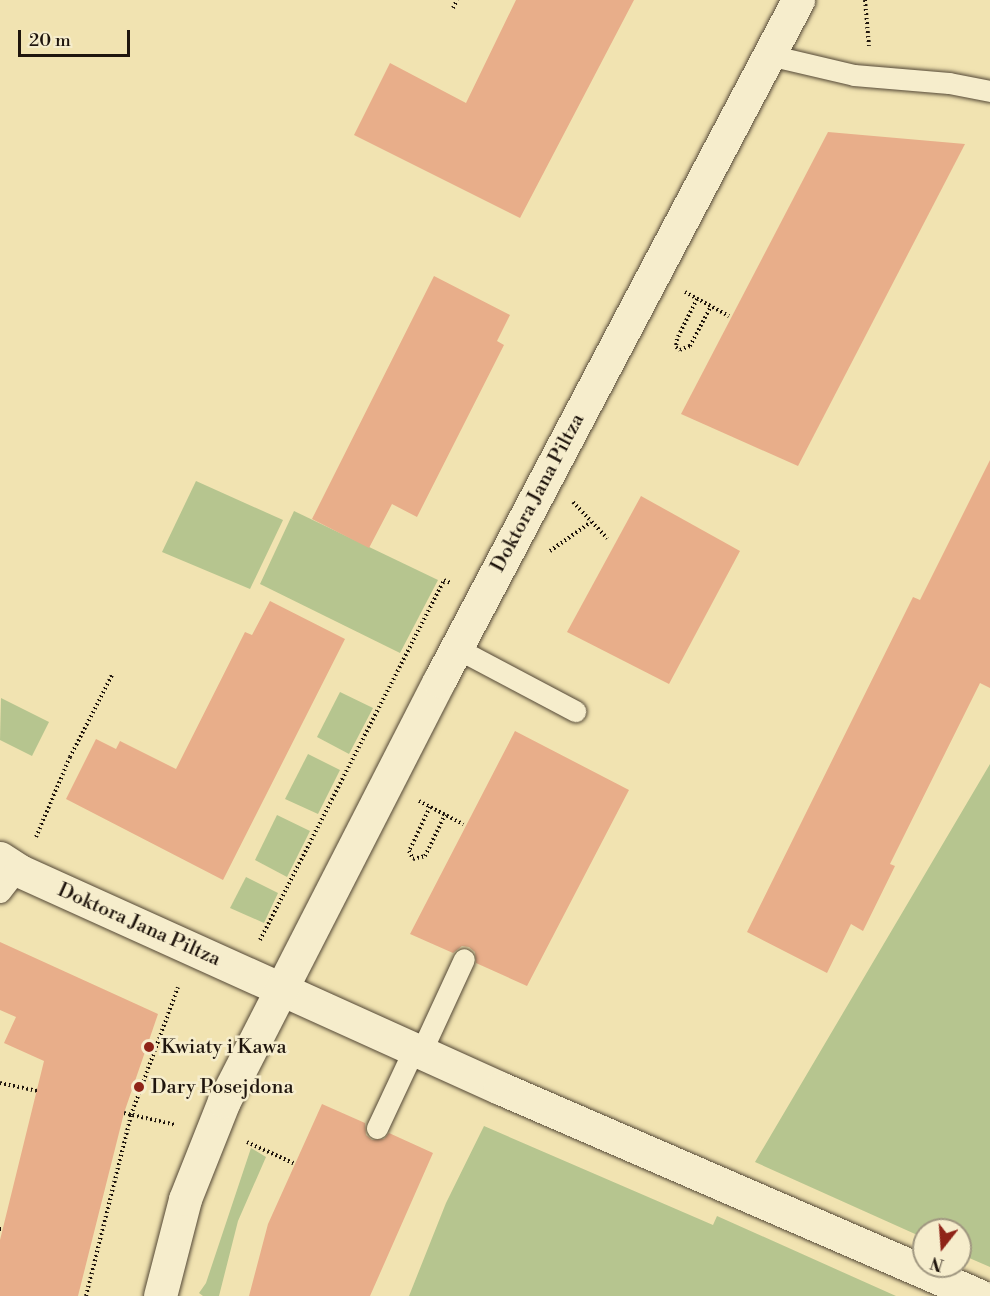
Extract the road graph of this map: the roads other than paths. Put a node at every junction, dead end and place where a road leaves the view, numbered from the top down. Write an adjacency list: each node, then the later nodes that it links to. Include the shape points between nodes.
1 (798, 0): 2 (street, Doktora Jana Piltza)
2 (769, 55): 3 (lane, via 854,75 949,83); 4 (street, Doktora Jana Piltza)
3 (990, 91)
4 (456, 648): 5 (lane); 8 (street, Doktora Jana Piltza)
5 (574, 711)
6 (9, 873): 8 (street, Doktora Jana Piltza)
7 (465, 958): 9 (lane)
8 (281, 988): 9 (street, Doktora Jana Piltza); 11 (street, Doktora Jana Piltza, via 211,1129 174,1234)
9 (418, 1051): 10 (lane); 12 (street, Doktora Jana Piltza)
10 (377, 1128)
11 (160, 1296)
12 (980, 1296)

